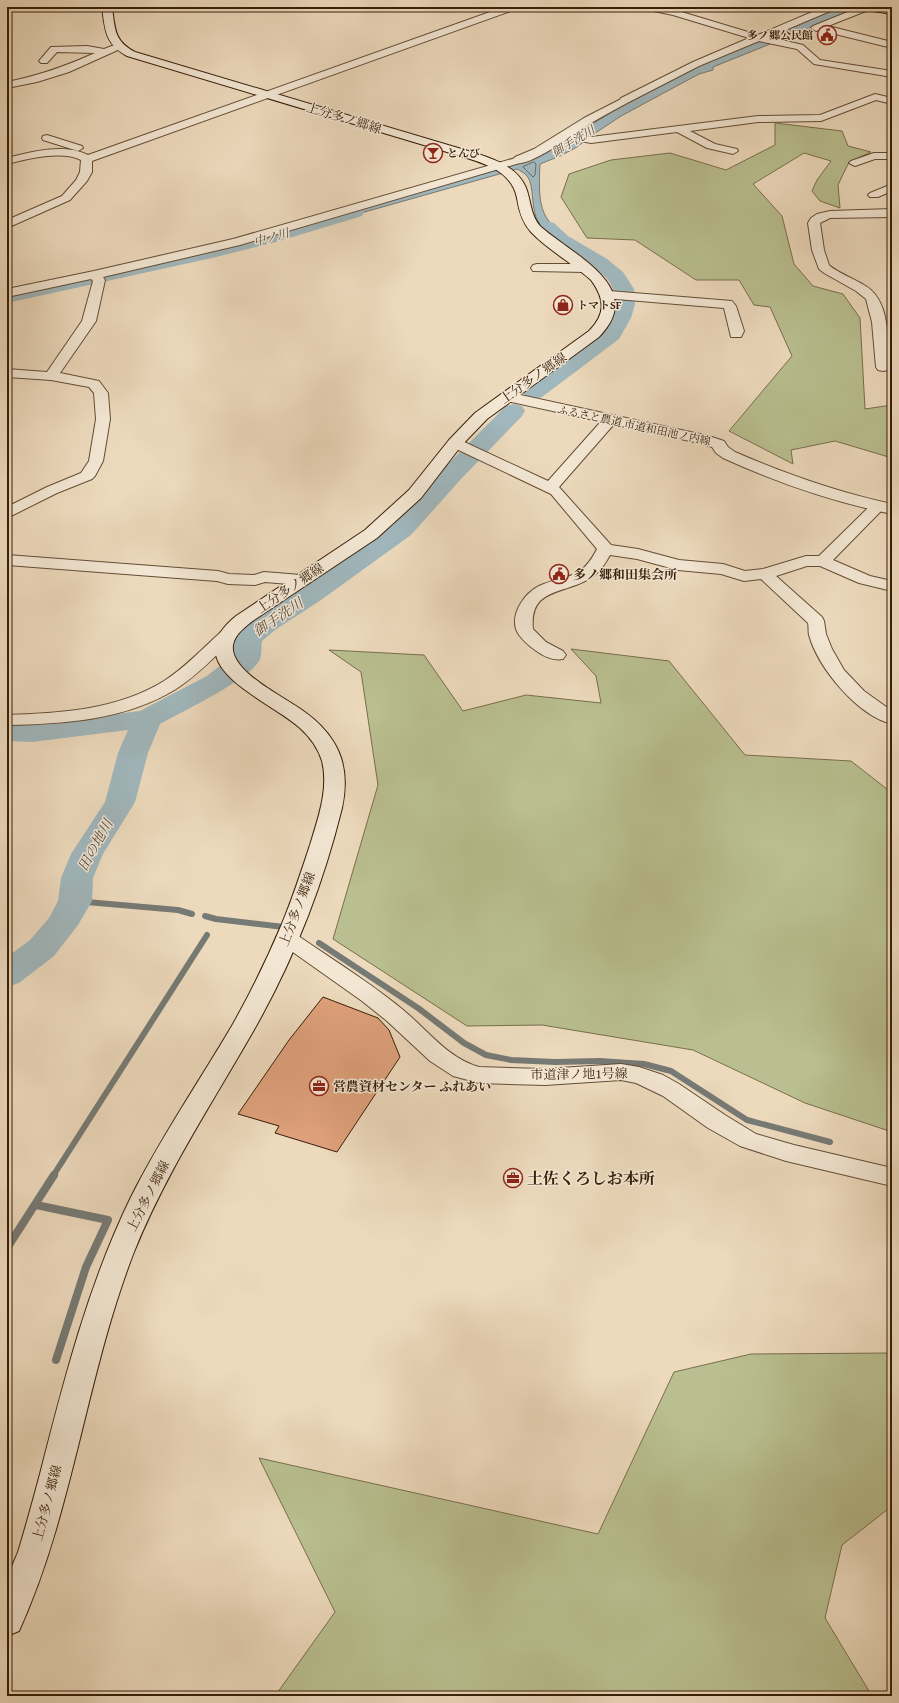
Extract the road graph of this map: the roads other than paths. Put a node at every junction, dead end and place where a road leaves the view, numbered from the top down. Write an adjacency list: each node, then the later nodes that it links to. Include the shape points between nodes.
1 (68, 7): 6 (street)
2 (513, 7): 22 (street)
3 (649, 7): 9 (street)
4 (832, 7): 9 (street)
5 (868, 7): 7 (main road); 8 (street)
6 (107, 8): 12 (main road)
7 (892, 11)
8 (819, 27): 10 (street); 11 (street)
9 (761, 41): 10 (street); 24 (street, via 696,64)
10 (779, 41): 15 (street, via 796,45 817,62)
11 (892, 45)
12 (117, 47): 13 (street); 22 (main road, 上分多ノ郷線, via 138,57)
13 (104, 52): 14 (street, via 54,49); 19 (street, via 75,67)
14 (44, 61)
15 (851, 68): 16 (street); 18 (street)
16 (892, 74)
17 (7, 76): 19 (street)
18 (841, 76)
19 (39, 78): 20 (street)
20 (7, 85)
21 (892, 88): 23 (street)
22 (266, 95): 32 (street); 36 (main road, 上分多ノ郷線, via 458,152)
23 (880, 99): 25 (street); 26 (street, via 875,97 824,118 764,119)
24 (624, 100): 27 (main road)
25 (892, 101)
26 (677, 128): 27 (street, via 591,140); 29 (street, via 711,146)
27 (567, 136): 33 (main road)
28 (48, 138): 30 (street, via 81,149)
29 (733, 151)
30 (69, 154): 32 (street); 34 (street, via 38,155)
31 (892, 156): 35 (street, via 874,156)
32 (87, 159): 40 (street, via 86,172 66,198)
33 (519, 160): 36 (street)
34 (7, 161)
35 (855, 163)
36 (503, 169): 42 (main road, via 513,177 521,189 526,217 532,225 547,240); 43 (street, via 236,242)
37 (892, 186): 38 (street)
38 (874, 195)
39 (892, 213): 47 (street, via 830,214 821,216 814,223 820,256 826,270 872,298 877,311)
40 (7, 224)
41 (537, 268): 42 (street)
42 (585, 268): 45 (main road)
43 (96, 277): 44 (street); 49 (street, via 89,321)
44 (7, 293)
45 (614, 296): 46 (street, via 727,304 730,306); 50 (main road, 上分多ノ郷線, via 608,316 594,334)
46 (736, 334)
47 (883, 368)
48 (7, 373): 49 (street)
49 (51, 376): 55 (street, via 90,382 98,387 101,393 103,419 96,461 87,476 52,490)
50 (506, 397): 51 (main road, ふるさと農道 市道和田池ノ内線); 52 (main road, 上分多ノ郷線, via 481,416)
51 (610, 420): 53 (street); 54 (main road, ふるさと農道 市道和田池ノ内線, via 713,442 730,455 799,484)
52 (460, 445): 53 (street); 60 (main road, 上分多ノ郷線, via 387,521 356,545)
53 (550, 488): 56 (street, via 560,494)
54 (885, 507): 58 (street)
55 (7, 514)
56 (605, 549): 59 (street, via 638,554 678,565 723,569 744,576); 63 (street, via 585,575 541,591 530,602 525,616 525,630 540,646)
57 (7, 560): 60 (street, via 218,576 228,579 254,580 264,577)
58 (823, 561): 59 (street, via 806,561); 61 (street, via 865,580)
59 (765, 574): 64 (street, via 816,621 822,646 848,687)
60 (300, 580): 62 (main road, 上分多ノ郷線, via 256,611)
61 (892, 586)
62 (226, 643): 65 (street, via 170,684 142,699 106,710 70,716); 66 (main road, 上分多ノ郷線, via 226,658 232,669 245,682 291,711 318,734 334,764 334,792 328,820 303,902)
63 (557, 655)
64 (892, 719)
65 (7, 720)
66 (287, 938): 67 (street, 市道津ノ地1号線, via 370,996 395,1015 438,1055 461,1070 479,1074 545,1077 633,1073 665,1086 727,1130 748,1140); 68 (main road, 上分多ノ郷線, via 244,1025 187,1120 139,1208 120,1251 82,1373 34,1552)
67 (892, 1177)
68 (7, 1620)

